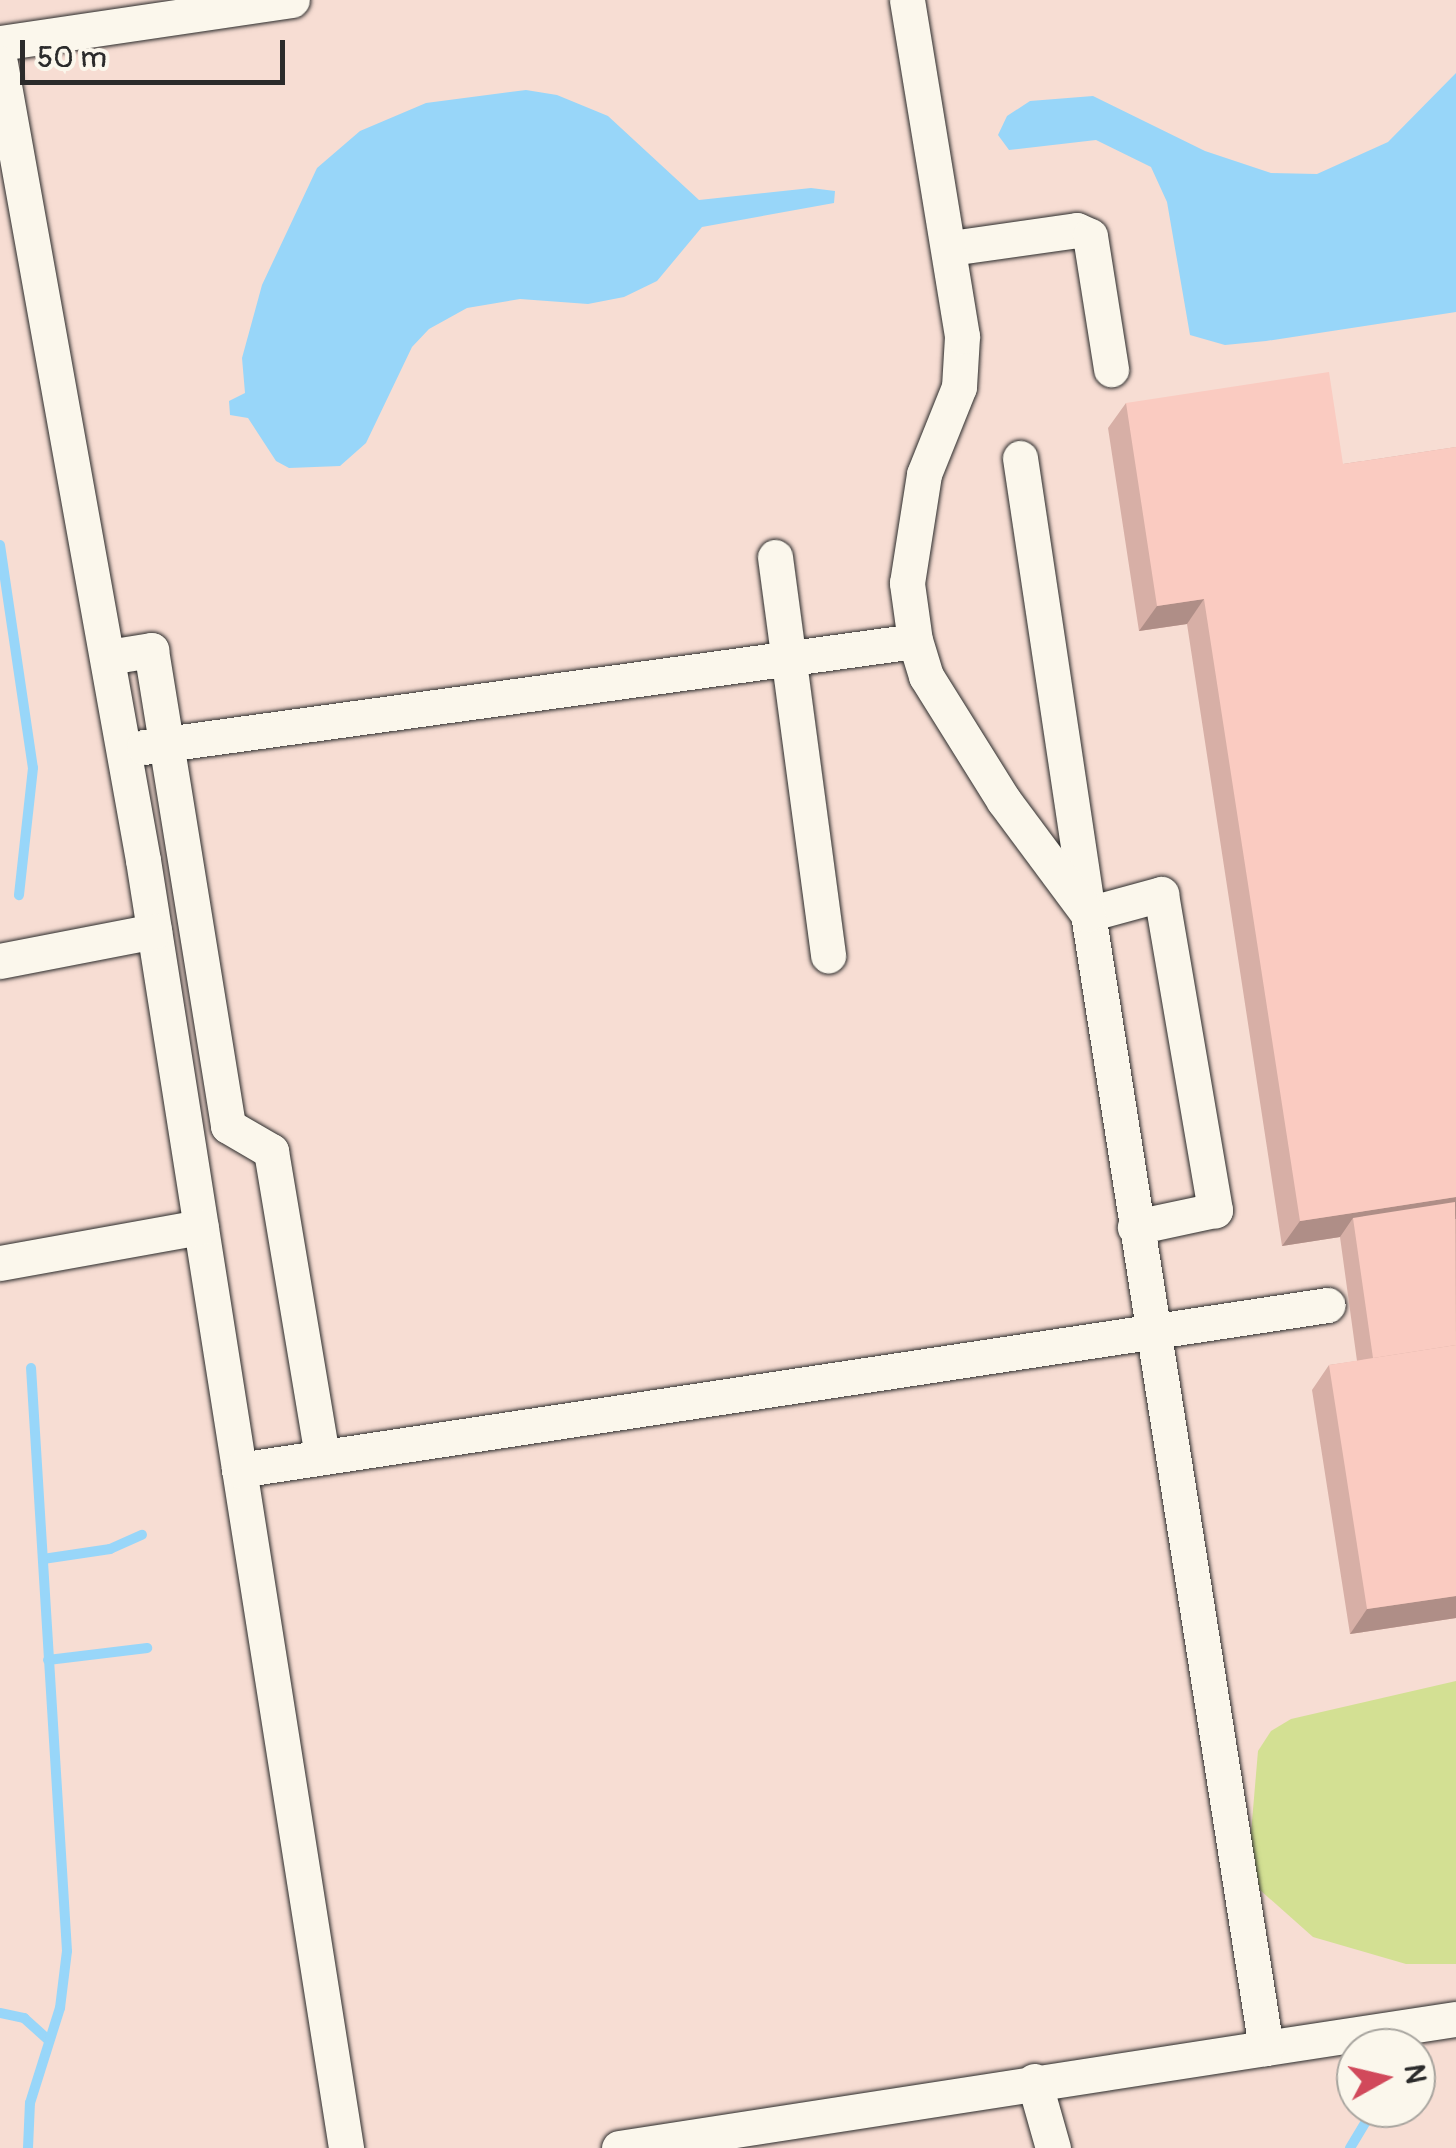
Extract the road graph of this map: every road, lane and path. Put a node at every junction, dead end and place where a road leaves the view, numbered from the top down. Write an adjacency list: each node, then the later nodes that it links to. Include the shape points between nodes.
1 (292, 0): 3 (street)
2 (907, 0): 5 (street)
3 (0, 44)
4 (0, 63): 10 (street)
5 (951, 248): 6 (street, via 1077,230 1090,236); 9 (street, via 962,336 959,386 924,474 907,583)
6 (1111, 369)
7 (1020, 458): 16 (street)
8 (775, 557): 11 (street)
9 (916, 640): 11 (street); 16 (street, via 926,676 994,785)
10 (108, 657): 12 (street, via 151,650); 13 (street)
11 (788, 658): 12 (street); 18 (street)
12 (166, 744): 13 (street); 14 (street)
13 (125, 750): 15 (street)
14 (182, 854): 15 (street); 19 (street)
15 (143, 860): 17 (street)
16 (1088, 914): 24 (street); 24 (street, via 1161,894 1214,1210)
17 (156, 947): 19 (street); 20 (street); 22 (street)
18 (828, 955)
19 (198, 956): 21 (street)
20 (0, 961)
21 (213, 1053): 22 (street); 28 (street, via 228,1126 272,1150)
22 (175, 1059): 23 (street)
23 (201, 1227): 25 (street); 29 (street)
24 (1135, 1227): 27 (street)
25 (0, 1262)
26 (1328, 1305): 27 (street)
27 (1151, 1330): 28 (street); 31 (street)
28 (322, 1458): 29 (street)
29 (239, 1470): 33 (street)
30 (1456, 2019): 31 (street)
31 (1266, 2048): 32 (street)
32 (1034, 2081): 34 (street); 35 (street)
33 (346, 2148)
34 (619, 2148)
35 (1053, 2148)

